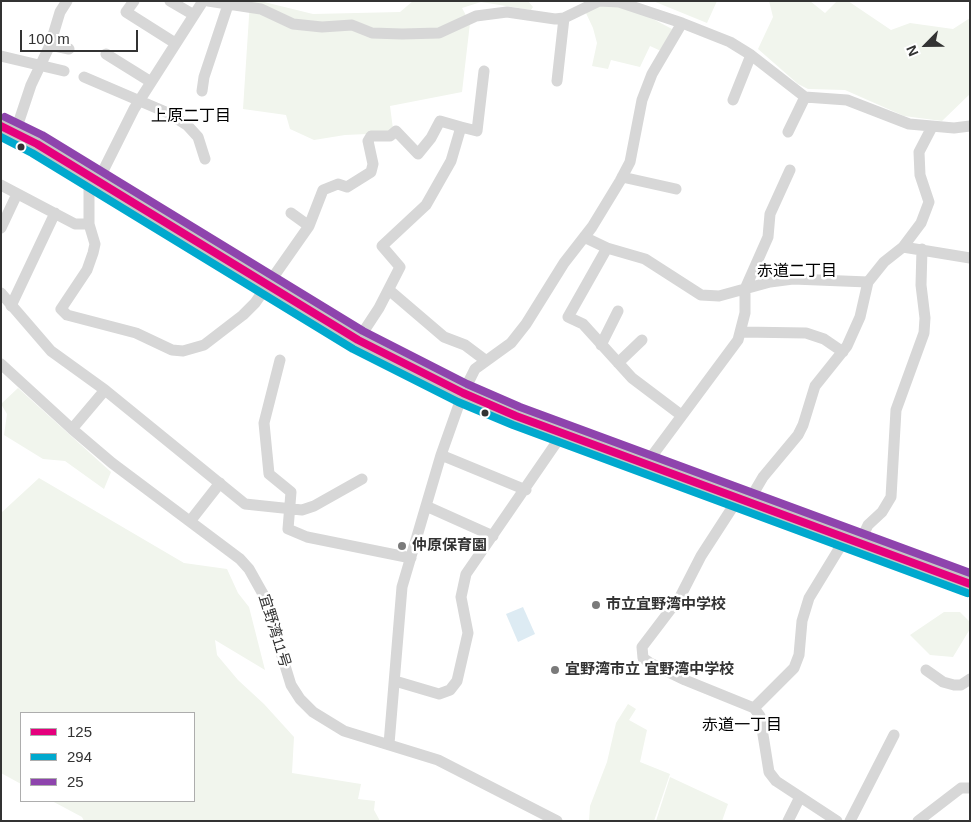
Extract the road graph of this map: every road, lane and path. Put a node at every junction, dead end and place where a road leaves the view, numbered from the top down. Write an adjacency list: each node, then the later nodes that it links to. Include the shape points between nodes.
1 (66, 1): 12 (street)
2 (134, 1): 11 (street, via 126,12)
3 (170, 1): 8 (street)
4 (203, 1): 8 (street)
5 (208, 1): 7 (street)
6 (599, 1): 9 (street); 10 (street, via 619,2)
7 (228, 5): 9 (street, via 261,9 293,24 322,27 352,25 372,33 438,33 476,16 506,12); 23 (street)
8 (194, 15): 11 (street)
9 (564, 18): 21 (street)
10 (682, 23): 15 (street, via 730,42); 34 (street, via 652,74 642,100 630,162)
11 (175, 43): 22 (street)
12 (50, 45): 13 (street); 17 (street)
13 (69, 49)
14 (106, 54): 22 (street)
15 (751, 55): 24 (street); 26 (street)
16 (1, 56): 17 (street)
17 (42, 64): 18 (street); 30 (street)
18 (64, 71)
19 (484, 71): 28 (street, via 477,131)
20 (84, 77): 25 (street)
21 (557, 81)
22 (151, 82): 25 (street)
23 (202, 92)
24 (805, 97): 29 (street, via 847,100 909,124); 31 (street)
25 (139, 100): 32 (street, via 188,125 198,137); 35 (street)
26 (733, 100)
27 (970, 126): 29 (street)
28 (461, 127): 42 (street, via 440,121 418,154 396,131 390,136 371,136 368,141 373,164 371,172 347,187 338,184 323,190); 52 (street, via 451,161 426,205 382,246 400,267)
29 (932, 127): 45 (street, via 919,152 920,175 929,202 921,222)
30 (8, 130): 35 (highway)
31 (788, 132)
32 (205, 159)
33 (790, 170): 51 (street, via 770,214 768,237)
34 (622, 177): 37 (street); 44 (street)
35 (95, 179): 41 (street, via 90,186); 50 (highway)
36 (1, 185): 38 (street)
37 (676, 189)
38 (17, 194): 39 (street); 43 (street)
39 (55, 213): 41 (street, via 75,224); 54 (street)
40 (291, 213): 42 (street)
41 (89, 224): 50 (street, via 95,244 93,253 61,310 67,315 136,333 172,350 184,351 204,345 237,320 255,303)
42 (309, 226): 50 (street)
43 (1, 228)
44 (584, 237): 46 (street); 62 (street, via 511,343)
45 (903, 247): 47 (street); 49 (street, via 884,262)
46 (607, 248): 51 (street, via 645,259 701,295 719,296); 59 (street, via 568,317 583,324)
47 (922, 249): 48 (street); 80 (street, via 924,333 896,410 891,497 882,512)
48 (970, 258)
49 (868, 282): 51 (street, via 793,278); 60 (street, via 860,317)
50 (266, 285): 57 (highway)
51 (744, 289): 56 (street)
52 (389, 290): 57 (street); 62 (street, via 444,337 466,345)
53 (1, 293): 54 (street)
54 (11, 306): 65 (street, via 50,351)
55 (618, 311): 59 (street)
56 (742, 332): 60 (street, via 806,333 824,339); 67 (street)
57 (358, 340): 66 (highway)
58 (642, 340): 63 (street)
59 (601, 345): 63 (street)
60 (843, 352): 75 (street, via 815,386 798,435 753,494)
61 (280, 360): 77 (street, via 264,424 269,474 291,492)
62 (485, 360): 66 (street, via 475,369)
63 (618, 362): 67 (street, via 632,378)
64 (1, 364): 68 (street, 宜野湾11号)
65 (105, 390): 68 (street); 73 (street)
66 (463, 393): 69 (highway); 70 (street)
67 (681, 415): 71 (street)
68 (72, 429): 78 (street, 宜野湾11号, via 112,463)
69 (563, 433): 71 (highway); 74 (street)
70 (441, 455): 74 (street); 76 (street)
71 (646, 464): 75 (highway)
72 (362, 479): 77 (street, via 314,506)
73 (220, 483): 77 (street, via 245,504); 78 (street)
74 (526, 490): 79 (street)
75 (742, 500): 80 (highway); 86 (street, via 734,506 701,556 680,597 642,647 643,658 685,680)
76 (426, 506): 79 (street); 81 (street)
77 (289, 510): 81 (street, via 288,529 307,537)
78 (191, 520): 88 (street, 宜野湾11号, via 231,550 257,582 272,616 288,677 300,699 332,725)
79 (493, 536): 85 (street, via 466,574 462,597 468,633 457,681 450,690 439,694)
80 (852, 541): 82 (highway); 86 (street, via 809,598 794,668)
81 (411, 558): 85 (street, via 402,587)
82 (970, 584)
83 (926, 670): 84 (street, via 943,682 954,685)
84 (970, 679)
85 (395, 681): 88 (street)
86 (754, 708): 91 (street, via 760,716 769,772 776,781)
87 (894, 735): 96 (street)
88 (391, 744): 89 (street); 93 (street, 宜野湾11号, via 456,768)
89 (392, 757)
90 (970, 788): 97 (street, via 961,788)
91 (800, 797): 92 (street); 94 (street)
92 (822, 817): 95 (street)
93 (557, 821)
94 (788, 821)
95 (837, 821)
96 (850, 821)
97 (918, 821)

